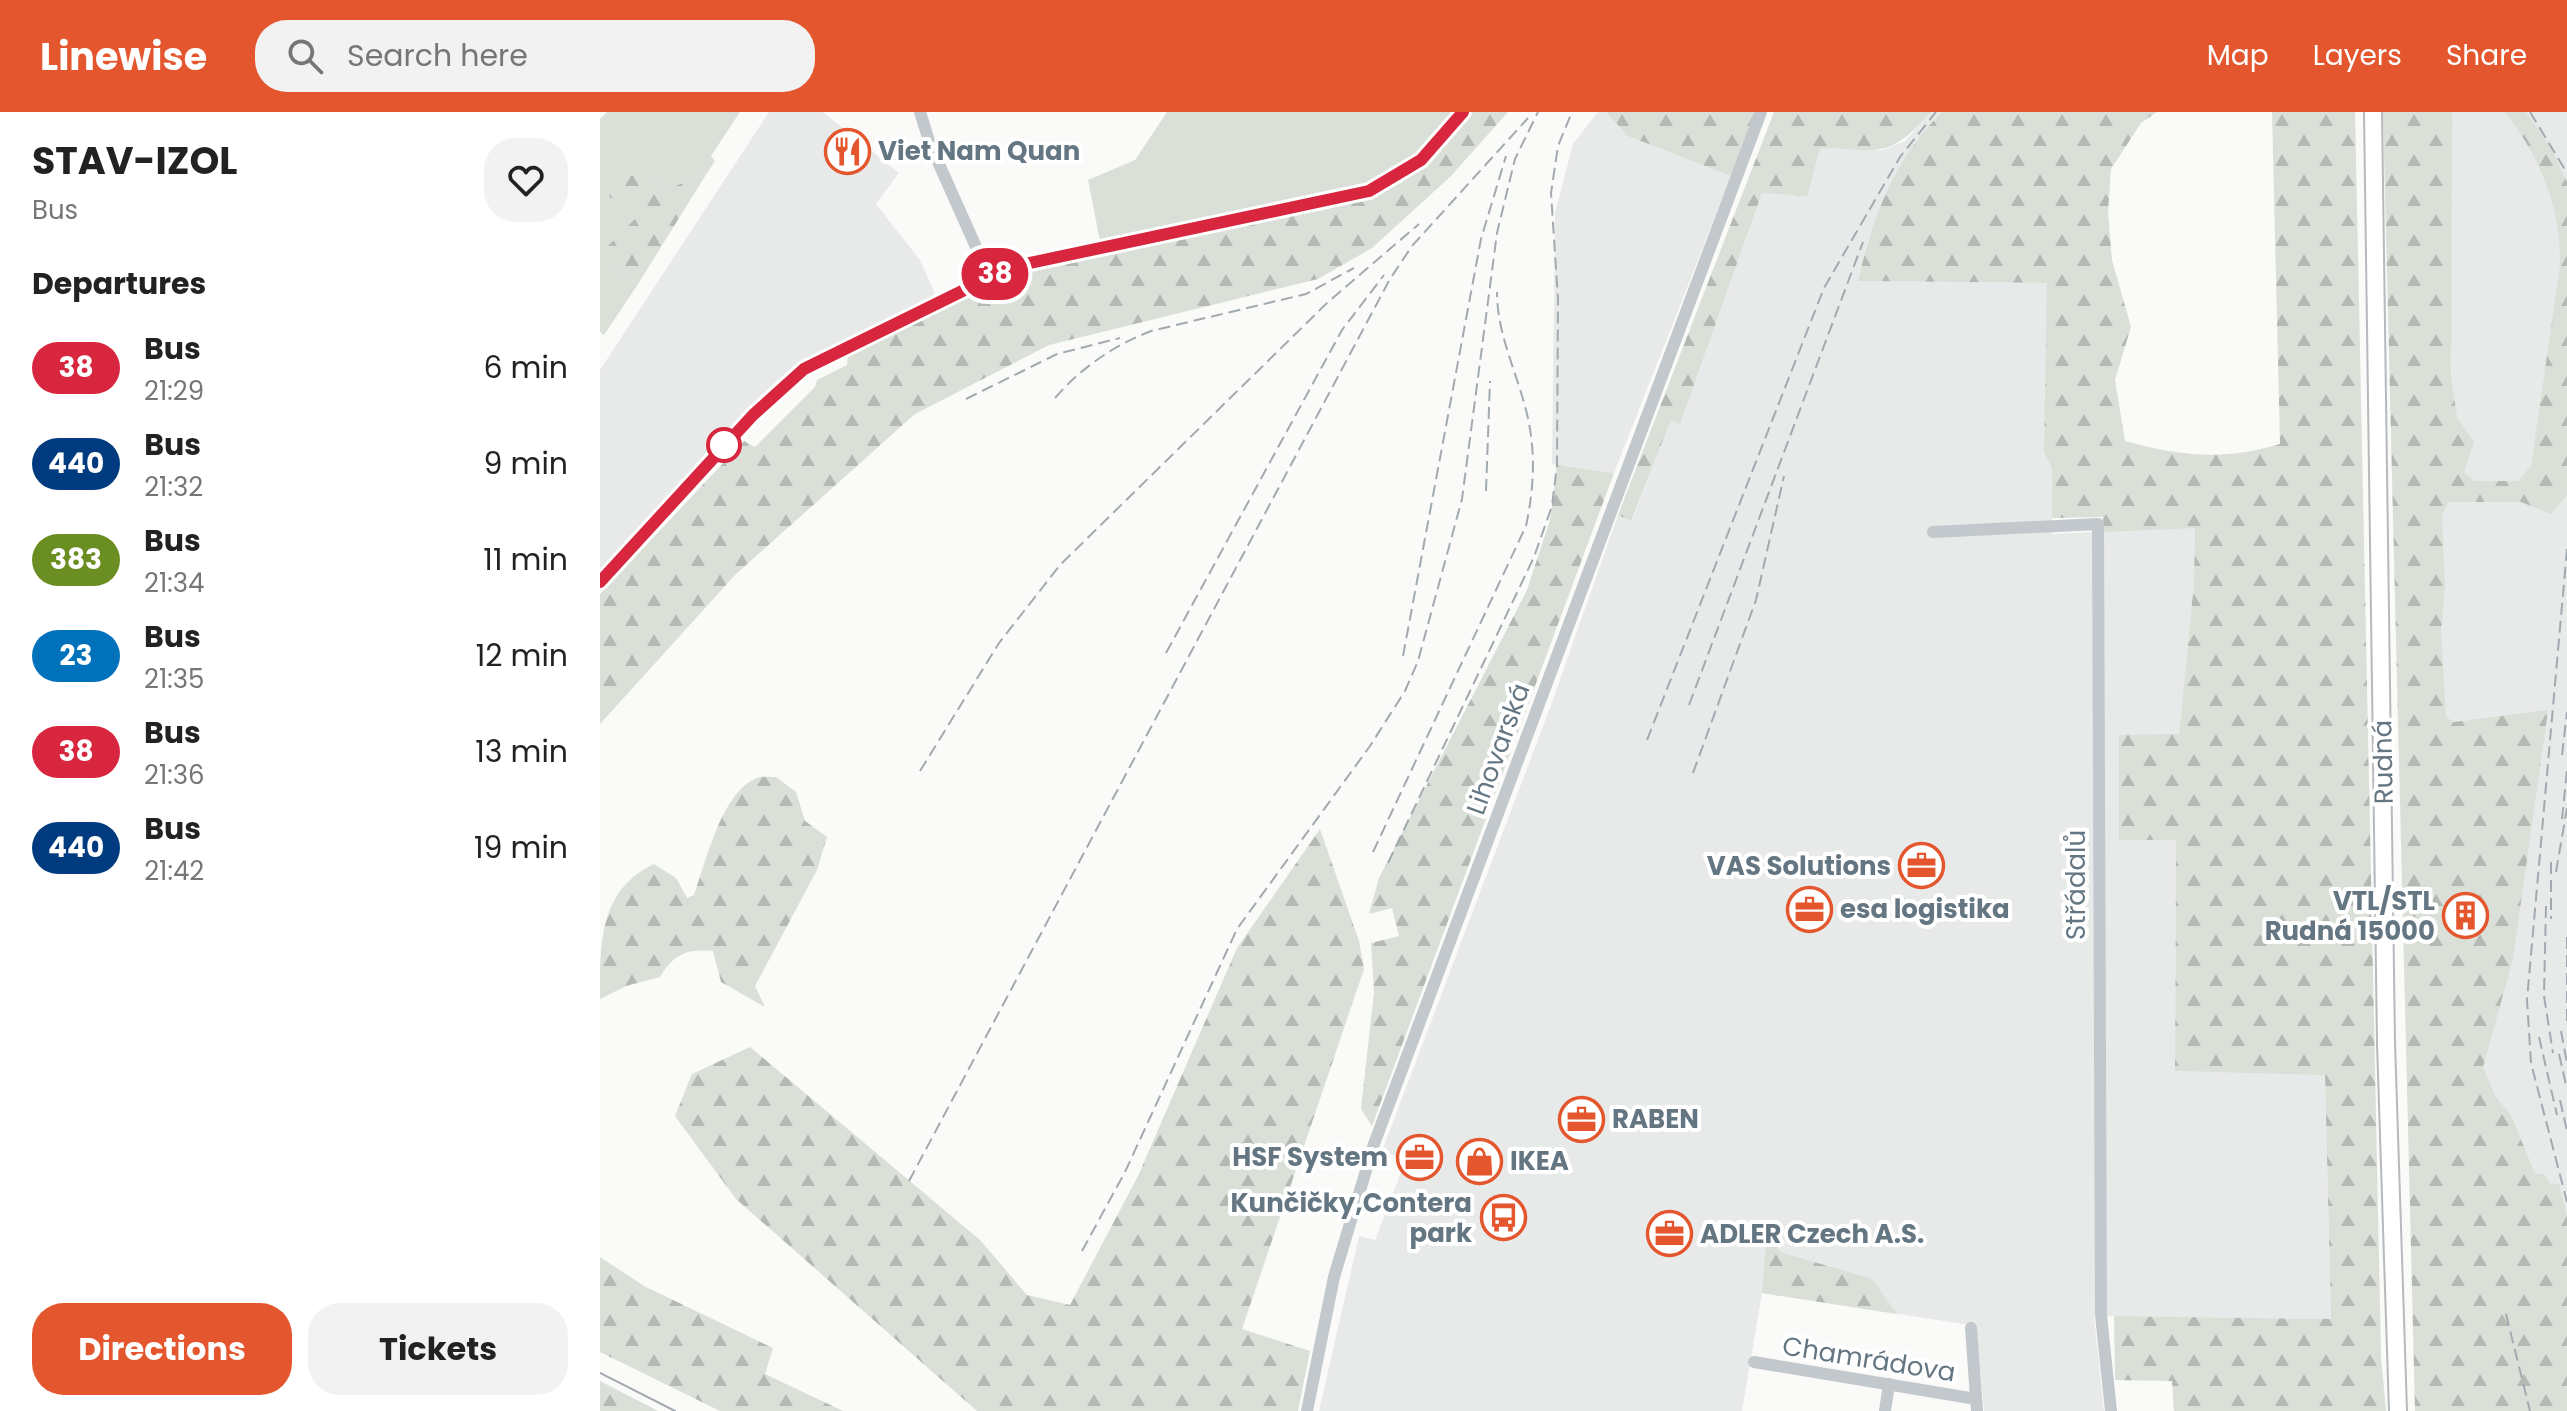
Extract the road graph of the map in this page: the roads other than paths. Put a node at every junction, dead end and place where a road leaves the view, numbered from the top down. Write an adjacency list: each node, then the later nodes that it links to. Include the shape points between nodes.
1 (920, 112): 5 (street)
2 (1463, 112): 5 (street, via 1421,160 1369,191 1055,256)
3 (1761, 112): 12 (street, Lihovarská, via 1374,1144 1334,1277)
4 (2373, 112): 15 (main road, Rudná, via 2386,1043)
5 (989, 276): 7 (street, via 845,347 787,383)
6 (1933, 532): 14 (street, Střádalů, via 2098,524 2101,1315)
7 (600, 582)
8 (1971, 1328): 11 (street)
9 (1754, 1362): 10 (street, Chamrádova)
10 (1889, 1384): 11 (street, Chamrádova); 13 (street)
11 (1977, 1405)
12 (1307, 1411)
13 (1885, 1411)
14 (2111, 1411)
15 (2398, 1411)

